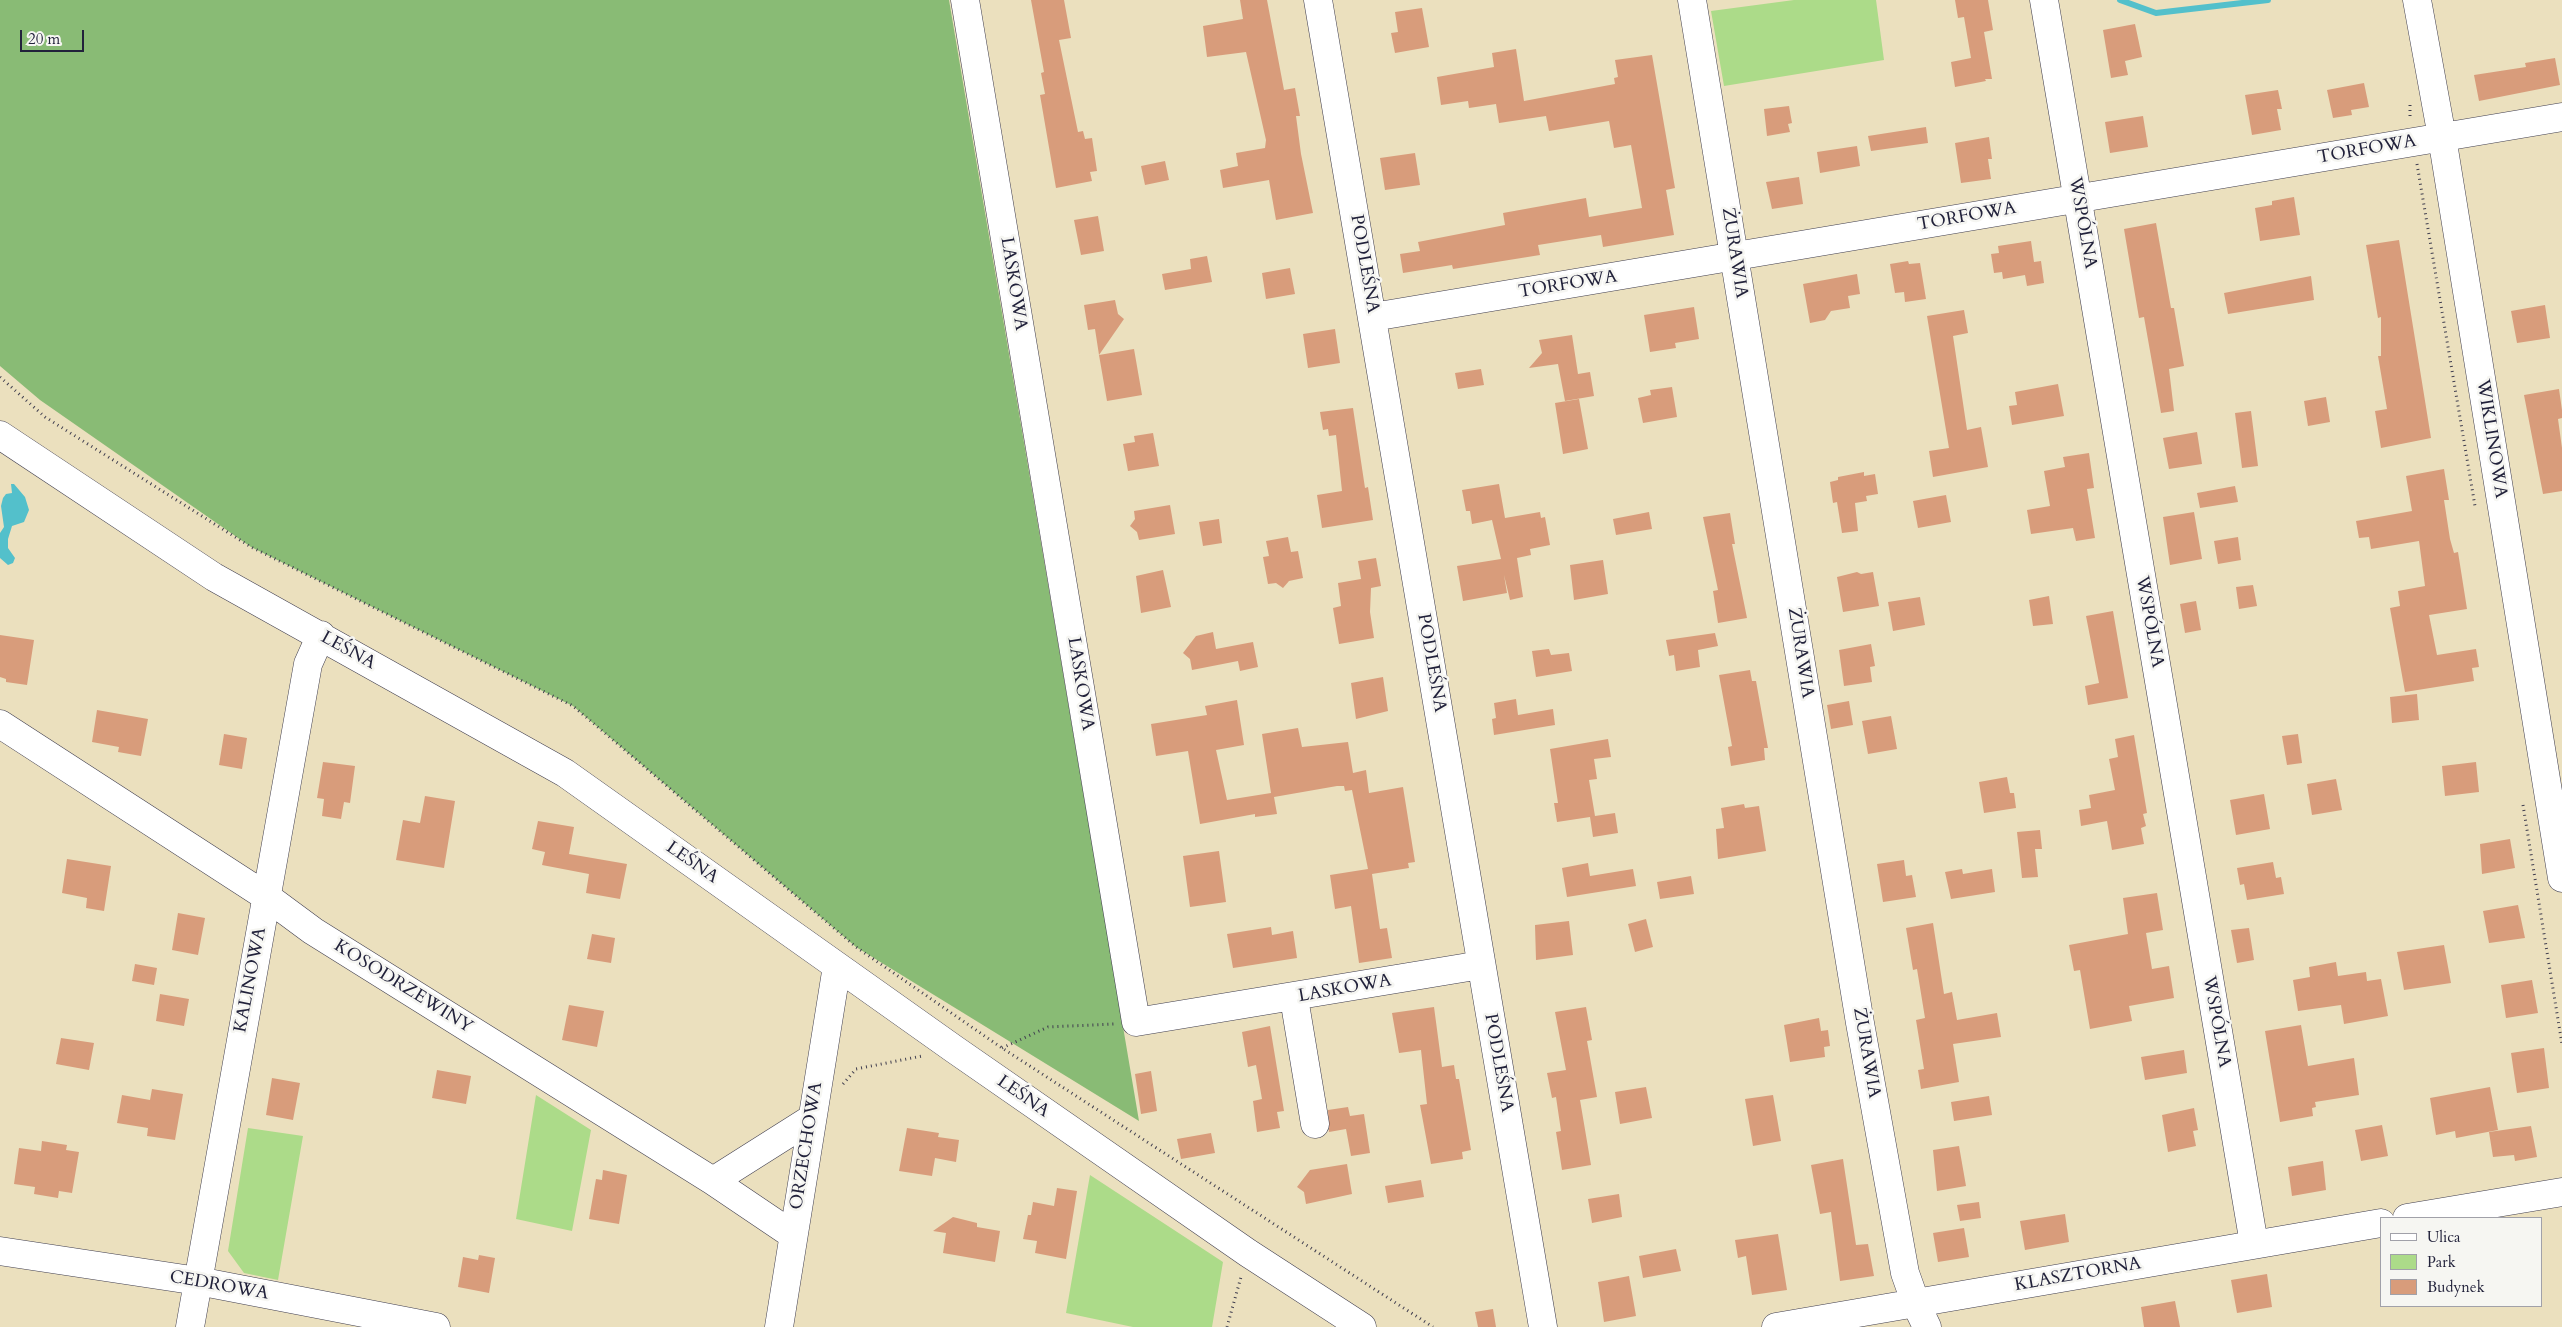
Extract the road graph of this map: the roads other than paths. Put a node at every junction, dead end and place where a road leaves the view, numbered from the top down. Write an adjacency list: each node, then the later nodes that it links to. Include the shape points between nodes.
1 (965, 0): 18 (street, LASKOWA, via 1136,1022)
2 (1318, 0): 10 (street, PODLEŚNA)
3 (1692, 0): 9 (street, ŻURAWIA)
4 (2044, 0): 8 (street, WSPÓLNA)
5 (2417, 0): 7 (street, WIKLINOWA)
6 (2562, 116): 7 (street, TORFOWA)
7 (2442, 137): 8 (street, TORFOWA); 14 (street, WIKLINOWA)
8 (2078, 198): 9 (street, TORFOWA); 26 (street, WSPÓLNA)
9 (1735, 257): 10 (street, TORFOWA); 29 (street, ŻURAWIA, via 1860,1023 1905,1273)
10 (1373, 317): 17 (street, PODLEŚNA)
11 (0, 435): 12 (street, LEŚNA, via 214,577)
12 (321, 635): 15 (street, KALINOWA, via 308,664); 16 (street, LEŚNA, via 565,773)
13 (0, 724): 15 (street, KOSODRZEWINY)
14 (2562, 878)
15 (267, 897): 21 (street, KOSODRZEWINY, via 313,931); 28 (street, KALINOWA)
16 (837, 966): 19 (street, ORZECHOWA); 33 (street, LEŚNA, via 1248,1252)
17 (1482, 966): 18 (street, LASKOWA); 34 (street, PODLEŚNA)
18 (1294, 998): 20 (street)
19 (811, 1119): 21 (street); 25 (street, ORZECHOWA)
20 (1315, 1124)
21 (713, 1181): 25 (street, KOSODRZEWINY)
22 (2562, 1192): 23 (street)
23 (2413, 1217)
24 (2380, 1223): 26 (street, KLASZTORNA)
25 (793, 1235): 32 (street, ORZECHOWA)
26 (2254, 1244): 29 (street, KLASZTORNA)
27 (0, 1251): 28 (street, CEDROWA)
28 (198, 1281): 30 (street, KALINOWA); 31 (street, CEDROWA)
29 (1922, 1316): 35 (street, KLASZTORNA)
30 (190, 1327)
31 (436, 1327)
32 (779, 1327)
33 (1362, 1327)
34 (1543, 1327)
35 (1776, 1327)

